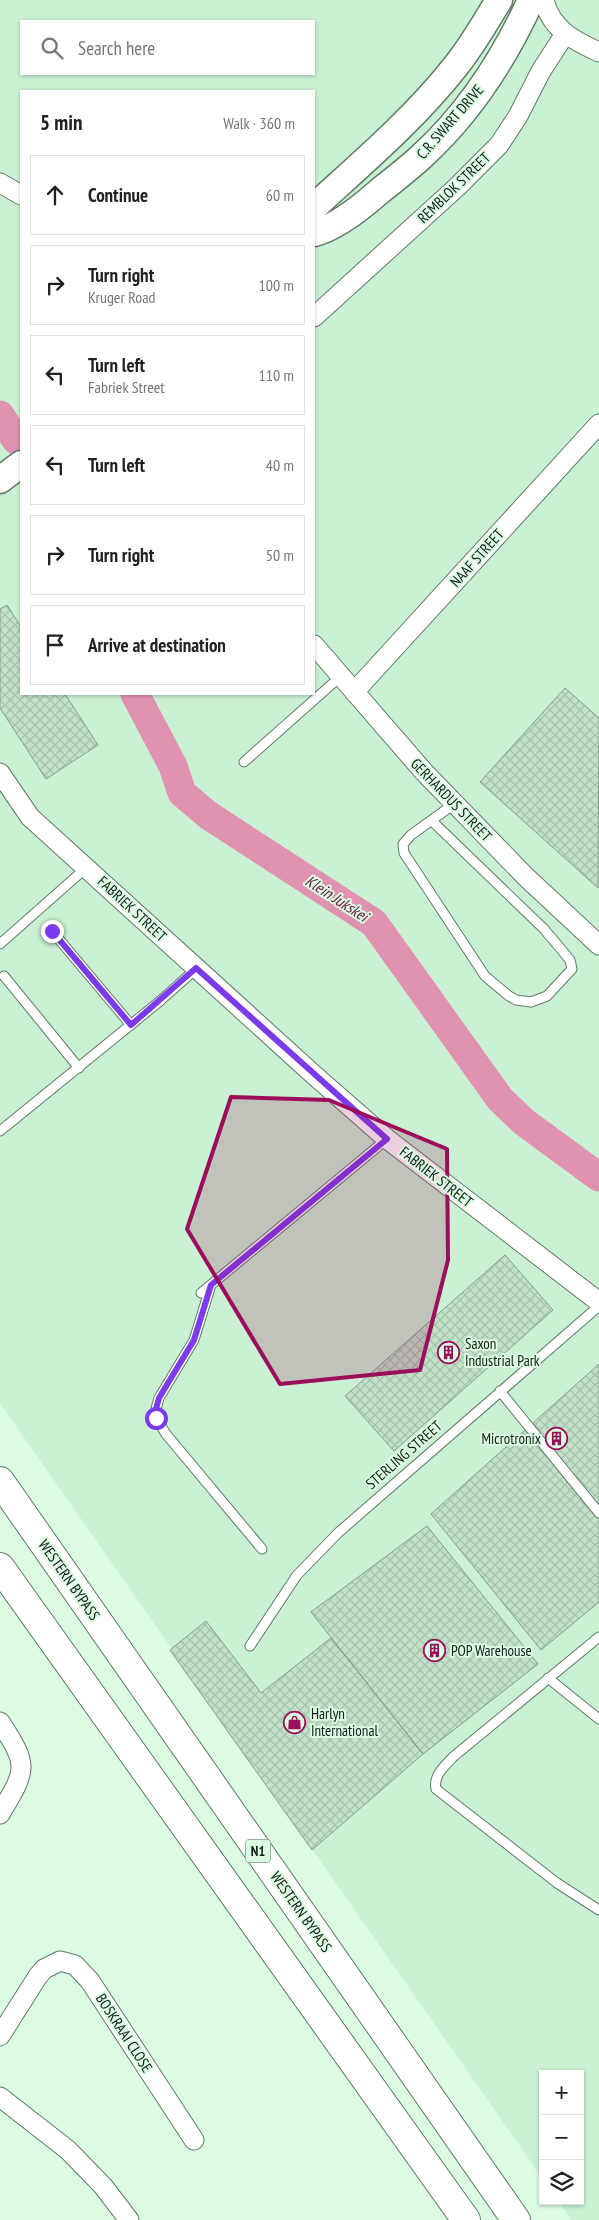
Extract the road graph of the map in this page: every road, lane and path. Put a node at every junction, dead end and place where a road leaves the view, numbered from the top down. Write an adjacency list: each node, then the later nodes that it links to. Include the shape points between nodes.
1 (499, 0): 8 (street, via 478,36 427,99)
2 (531, 0): 9 (street, C.R. SWART DRIVE, via 514,38 488,78 423,156 368,202)
3 (544, 0): 4 (street, via 551,18)
4 (565, 34): 5 (street); 10 (street, REMBLOK STREET, via 499,145 458,187)
5 (599, 52)
6 (0, 183): 7 (street)
7 (20, 194)
8 (315, 206)
9 (315, 233)
10 (315, 316)
11 (599, 424): 16 (street, NAAF STREET)
12 (20, 465): 13 (street)
13 (0, 480)
14 (315, 646): 15 (street, GERHARDUS STREET)
15 (341, 676): 16 (street, GERHARDUS STREET); 17 (lane)
16 (354, 692): 19 (street, GERHARDUS STREET)
17 (244, 762)
18 (0, 773): 21 (street, FABRIEK STREET, via 30,817)
19 (454, 804): 20 (lane); 24 (street, GERHARDUS STREET)
20 (432, 821): 20 (lane, via 411,836 403,849 459,939 485,976 509,996 531,1002 547,996 572,969 570,960 544,929)
21 (87, 868): 23 (lane); 25 (street, FABRIEK STREET)
22 (52, 931): 27 (lane)
23 (0, 944)
24 (599, 945)
25 (196, 968): 27 (lane); 30 (street, FABRIEK STREET)
26 (4, 976): 28 (lane)
27 (131, 1025): 28 (lane)
28 (79, 1068): 29 (lane)
29 (0, 1131)
30 (387, 1139): 31 (lane); 33 (street, FABRIEK STREET)
31 (211, 1285): 32 (lane); 38 (lane, via 194,1340 159,1398 156,1418)
32 (201, 1293)
33 (599, 1302)
34 (599, 1306): 35 (lane, STERLING STREET)
35 (500, 1392): 37 (lane); 41 (lane, STERLING STREET, via 332,1538 297,1575)
36 (0, 1481): 52 (highway, WESTERN BYPASS / N1)
37 (599, 1513)
38 (262, 1549)
39 (0, 1567): 51 (highway)
40 (599, 1637): 42 (lane)
41 (250, 1646)
42 (548, 1678): 43 (lane); 46 (lane, via 453,1756 436,1779 436,1789 557,1883)
43 (599, 1720)
44 (0, 1722): 45 (street, via 16,1745 22,1776)
45 (0, 1814)
46 (599, 1910)
47 (0, 2036): 49 (street, BOSKRAAI CLOSE, via 44,1969 60,1961 69,1962 90,1981)
48 (0, 2097): 50 (street, via 68,2150 103,2186)
49 (194, 2140)
50 (129, 2220)
51 (466, 2220)
52 (516, 2220)

